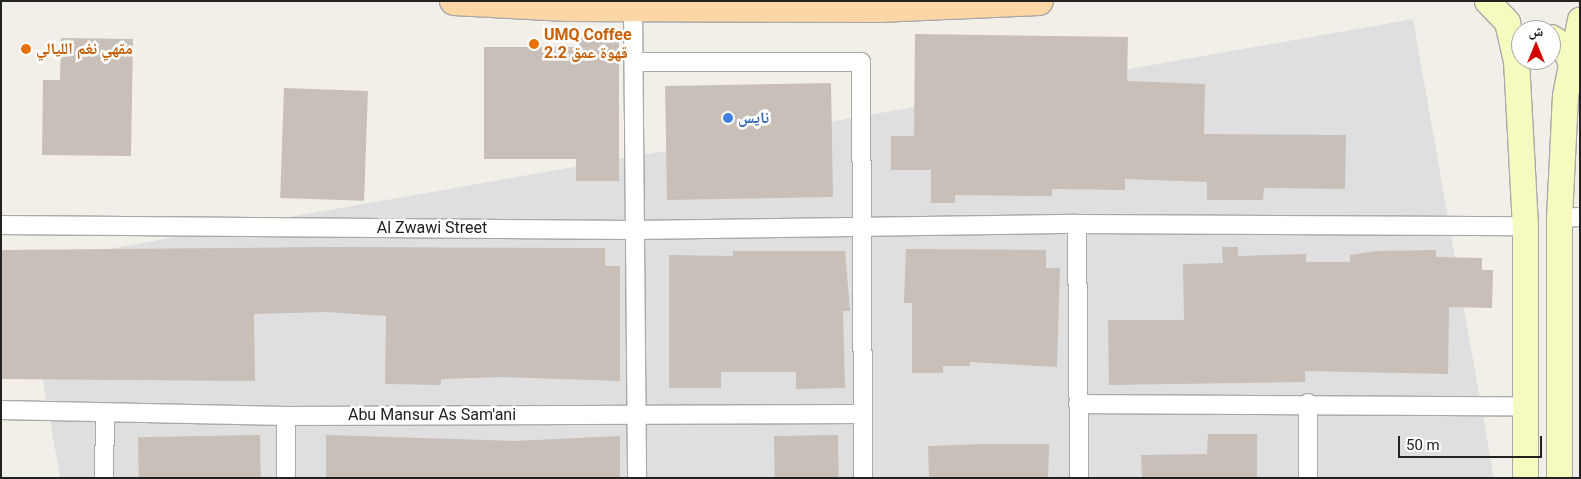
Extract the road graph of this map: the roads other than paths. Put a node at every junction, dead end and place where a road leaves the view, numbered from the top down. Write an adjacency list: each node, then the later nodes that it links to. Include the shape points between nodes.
1 (454, 1): 4 (main road)
2 (1039, 1): 4 (main road, via 879,8)
3 (1487, 1): 6 (street, via 1507,22)
4 (633, 8): 9 (street)
5 (1580, 19): 8 (street)
6 (1511, 32)
7 (1561, 44): 8 (street)
8 (1569, 59): 11 (street)
9 (634, 62): 14 (street, via 860,62); 16 (street)
10 (1520, 70): 15 (street)
11 (1569, 218): 32 (street)
12 (1, 224): 16 (street, Al Zwawi Street)
13 (1077, 224): 14 (street, Al Zwawi Street); 15 (street, Al Zwawi Street); 17 (street)
14 (862, 225): 16 (street, Al Zwawi Street); 23 (street)
15 (1525, 226): 19 (street)
16 (634, 230): 22 (street)
17 (1078, 404): 18 (street); 29 (street)
18 (1308, 404): 19 (street); 30 (street)
19 (1525, 406): 31 (street)
20 (1, 410): 21 (street, Abu Mansur As Sam'ani)
21 (104, 413): 24 (street, Abu Mansur As Sam'ani); 25 (street)
22 (633, 414): 23 (street, Abu Mansur As Sam'ani); 24 (street, Abu Mansur As Sam'ani); 27 (street)
23 (862, 414): 28 (street)
24 (286, 416): 26 (street)
25 (104, 478)
26 (286, 478)
27 (637, 478)
28 (863, 478)
29 (1079, 478)
30 (1308, 478)
31 (1525, 478)
32 (1559, 478)

